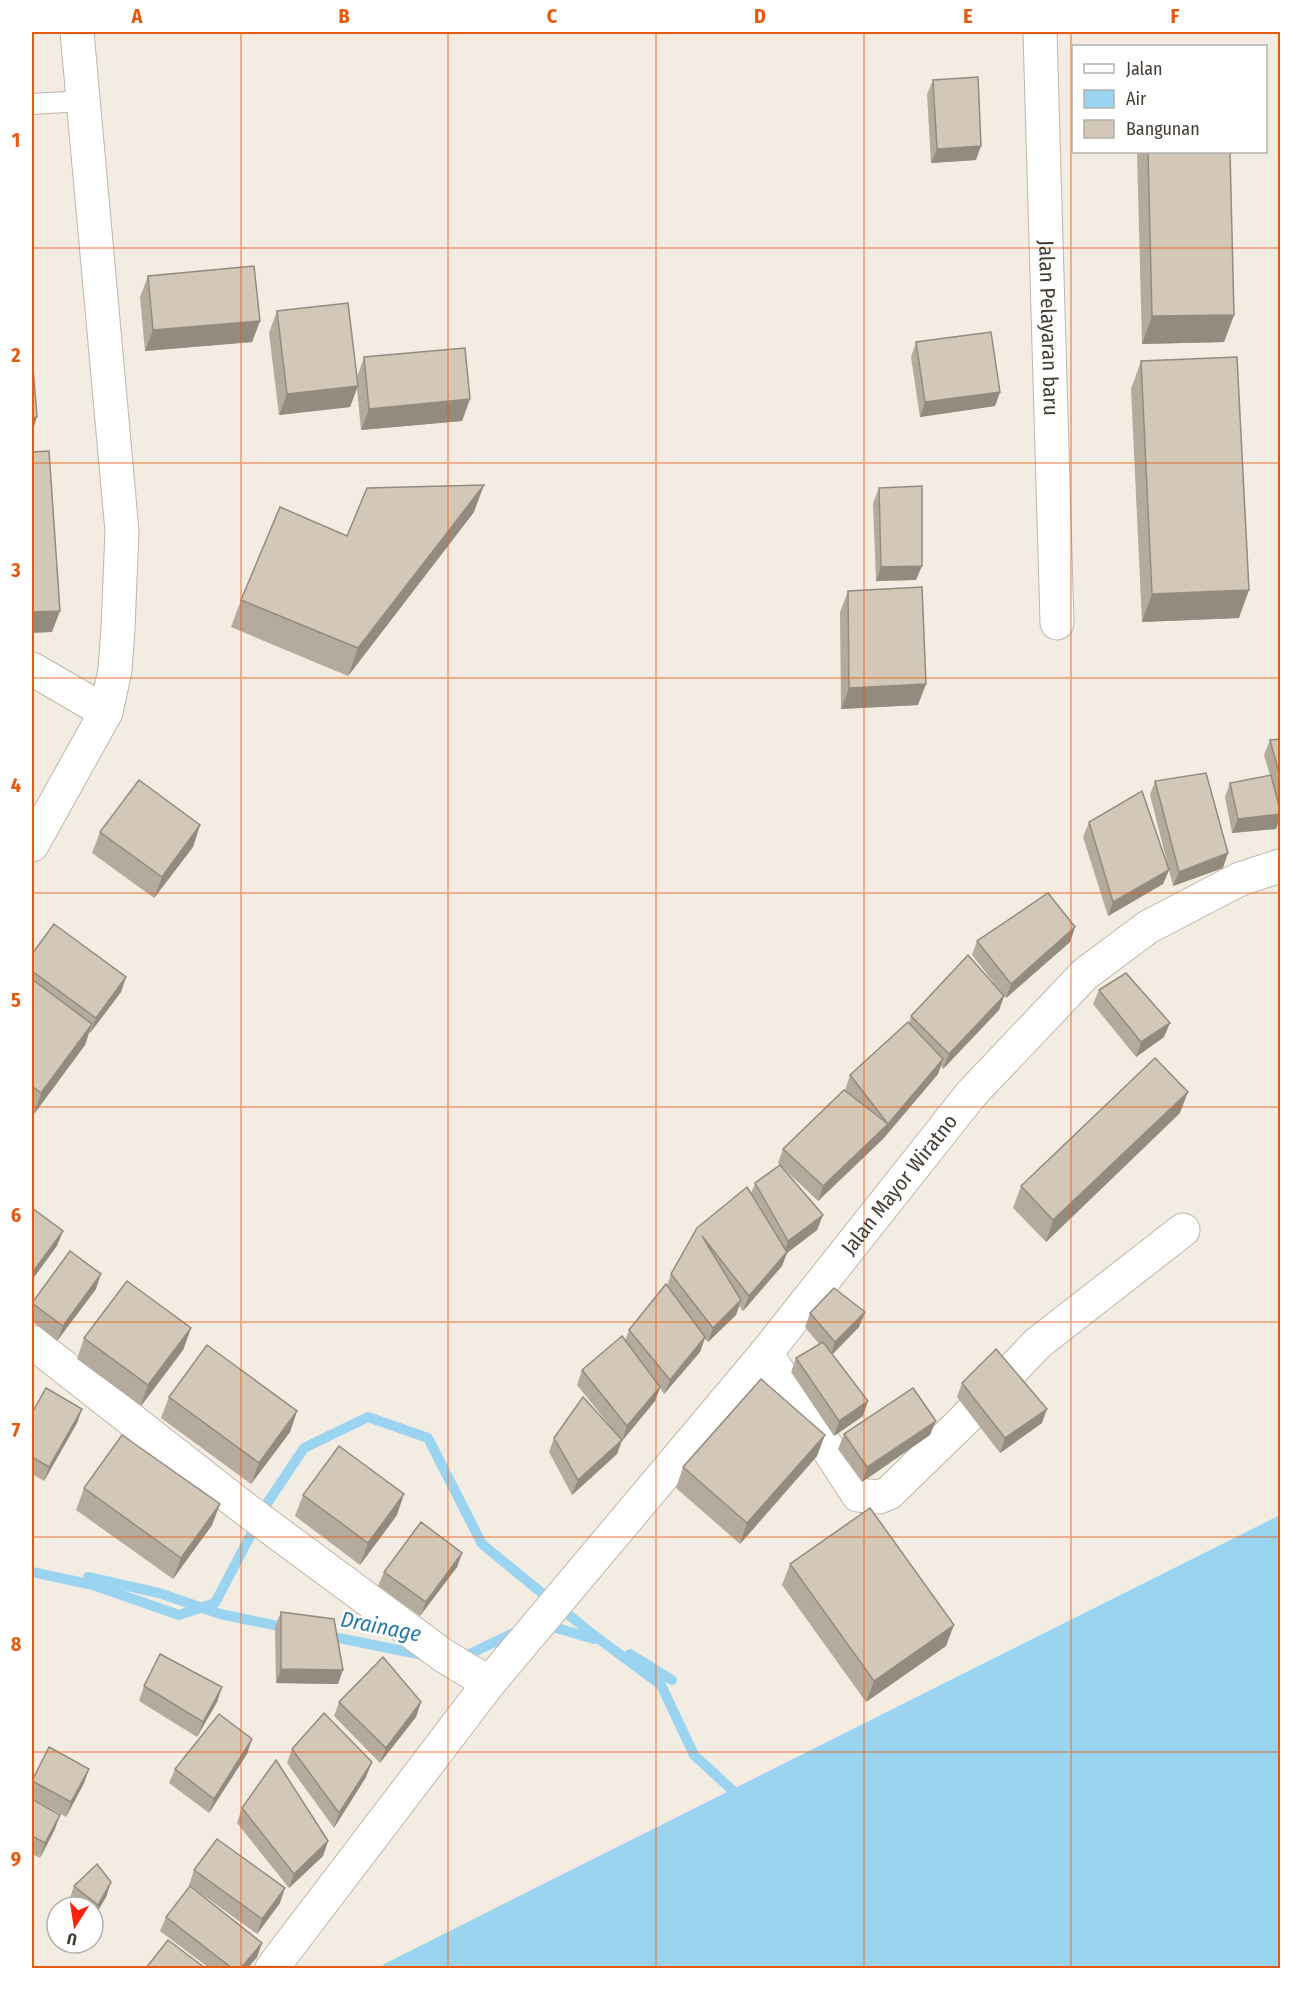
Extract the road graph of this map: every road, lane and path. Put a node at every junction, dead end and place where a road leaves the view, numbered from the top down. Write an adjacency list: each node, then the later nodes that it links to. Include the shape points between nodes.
1 (77, 32): 3 (street)
2 (1040, 32): 5 (street, Jalan Pelayaran baru)
3 (84, 101): 4 (lane); 7 (street, via 122,531 115,670)
4 (32, 104)
5 (1057, 622)
6 (32, 669): 7 (street)
7 (106, 712): 8 (street)
8 (32, 845)
9 (1281, 866): 12 (street, Jalan Mayor Wiratno, via 1240,879 1148,927 1085,974 972,1093)
10 (1183, 1230): 12 (street, via 1038,1343 889,1493 879,1497 858,1495)
11 (32, 1342): 13 (street, via 244,1508 444,1656)
12 (766, 1353): 13 (street, Jalan Mayor Wiratno)
13 (489, 1683): 14 (street, Jalan Mayor Wiratno)
14 (272, 1968)

